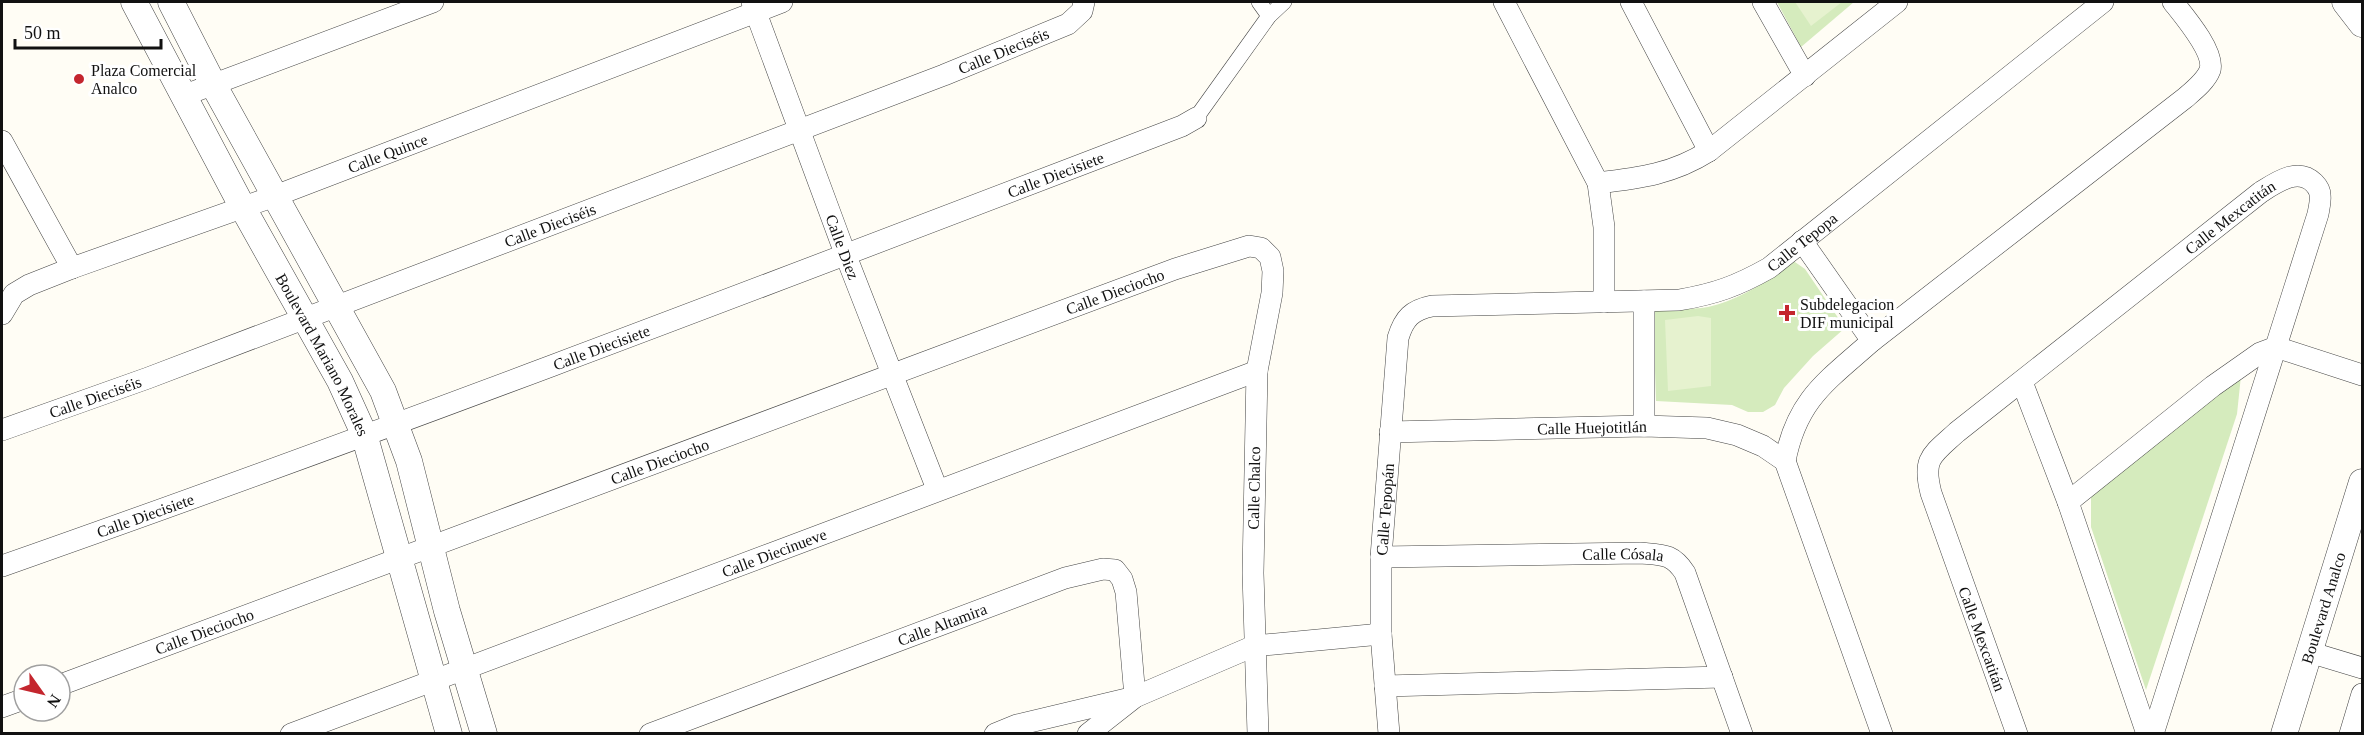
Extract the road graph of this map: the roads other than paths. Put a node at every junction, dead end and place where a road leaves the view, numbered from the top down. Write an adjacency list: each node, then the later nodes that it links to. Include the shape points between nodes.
1 (134, 2): 20 (street, Boulevard Mariano Morales)
2 (171, 2): 19 (street, Boulevard Mariano Morales)
3 (433, 2): 19 (street)
4 (782, 2): 15 (street, Calle Quince)
5 (1084, 2): 22 (street, Calle Dieciséis, via 1076,18 1053,31)
6 (1259, 2): 16 (street)
7 (1284, 2): 16 (street)
8 (1631, 2): 24 (street)
9 (1762, 2): 18 (street)
10 (1896, 2): 18 (street)
11 (2103, 2): 28 (street, Calle Tepopa)
12 (2173, 2): 38 (street, via 2208,55 2209,72 2203,80)
13 (2345, 2): 17 (street)
14 (1509, 3): 25 (street)
15 (753, 6): 22 (street, Calle Diez); 26 (street, Calle Quince)
16 (1269, 16): 21 (street)
17 (2362, 24)
18 (1804, 76): 24 (street)
19 (213, 84): 20 (street); 26 (street, Boulevard Mariano Morales)
20 (185, 95): 27 (street, Boulevard Mariano Morales)
21 (1196, 118): 30 (street, Calle Diecisiete)
22 (799, 130): 30 (street, Calle Diez); 34 (street, Calle Dieciséis)
23 (2, 141): 31 (street)
24 (1709, 151): 25 (street, via 1667,172)
25 (1598, 183): 32 (street, via 1604,227)
26 (275, 196): 27 (street, Calle Quince); 34 (street, Boulevard Mariano Morales)
27 (243, 208): 31 (street, Calle Quince); 37 (street, Boulevard Mariano Morales)
28 (1802, 241): 33 (street, Calle Tepopa, via 1769,268 1712,295); 38 (street)
29 (1261, 248): 40 (street, Calle Chalco, via 1270,257 1273,271); 41 (street, Calle Dieciocho, via 1249,246 1228,251)
30 (846, 256): 41 (street, Calle Diez); 44 (street, Calle Diecisiete)
31 (72, 268): 36 (street, Calle Quince, via 14,294)
32 (1604, 302): 33 (street, Calle Tepopa); 35 (street, Calle Tepopa)
33 (1644, 302): 45 (street)
34 (337, 305): 37 (street, Calle Dieciséis); 44 (street, Boulevard Mariano Morales)
35 (1432, 306): 47 (street, Calle Tepopán, via 1419,308 1402,325)
36 (2, 314)
37 (306, 318): 46 (street, Calle Dieciséis); 48 (street, Boulevard Mariano Morales)
38 (1872, 341): 49 (street, via 1811,398 1790,435)
39 (2276, 346): 42 (street); 43 (street, Calle Mexcatitán, via 2318,214 2321,193 2305,177 2280,180 2262,192); 52 (street, via 2213,386); 80 (street, Calle Mexcatitán)
40 (1257, 371): 51 (street, Calle Diecinueve); 58 (street, Calle Chalco)
41 (894, 375): 51 (street, Calle Diez); 53 (street, Calle Dieciocho)
42 (2362, 375)
43 (2022, 382): 52 (street); 78 (street, Calle Mexcatitán, via 1940,448 1928,461 1926,475)
44 (397, 423): 48 (street, Calle Diecisiete); 53 (street, Boulevard Mariano Morales)
45 (1644, 426): 47 (street, Calle Huejotitlán); 49 (street, Calle Huejotitlán, via 1707,428 1737,435)
46 (2, 430)
47 (1390, 432): 54 (street, Calle Tepopán)
48 (364, 434): 55 (street, Boulevard Mariano Morales); 56 (street, Calle Diecisiete)
49 (1785, 461): 77 (street)
50 (2362, 482): 59 (street, Boulevard Analco)
51 (937, 489): 61 (street, Calle Diecinueve)
52 (2068, 502): 79 (street)
53 (430, 548): 55 (street, Calle Dieciocho); 61 (street, Boulevard Mariano Morales)
54 (1381, 557): 57 (street, Calle Tepopán); 62 (street, Calle Cósala, via 1640,554 1668,558 1676,561 1685,573)
55 (401, 559): 63 (street, Calle Dieciocho); 64 (street, Boulevard Mariano Morales)
56 (2, 566)
57 (1381, 634): 58 (street); 65 (street, Calle Tepopán)
58 (1254, 646): 67 (street); 74 (street, Calle Chalco)
59 (2309, 652): 60 (street); 81 (street, Boulevard Analco)
60 (2362, 668)
61 (464, 671): 64 (street, Calle Diecinueve); 70 (street, Boulevard Mariano Morales)
62 (1722, 677): 65 (street); 76 (street, Calle Cósala)
63 (72, 681)
64 (432, 681): 68 (street, Calle Diecinueve); 69 (street, Boulevard Mariano Morales)
65 (1385, 686): 75 (street, Calle Tepopán)
66 (2362, 694): 82 (street)
67 (1135, 697): 71 (street, Calle Altamira, via 1124,586 1115,570 1103,569 1065,578); 72 (street, via 1017,725); 73 (street)
68 (291, 734)
69 (448, 734)
70 (484, 734)
71 (650, 734)
72 (995, 734)
73 (1088, 734)
74 (1258, 734)
75 (1389, 734)
76 (1742, 734)
77 (1882, 734)
78 (2017, 734)
79 (2147, 734)
80 (2153, 734)
81 (2284, 734)
82 (2350, 734)

